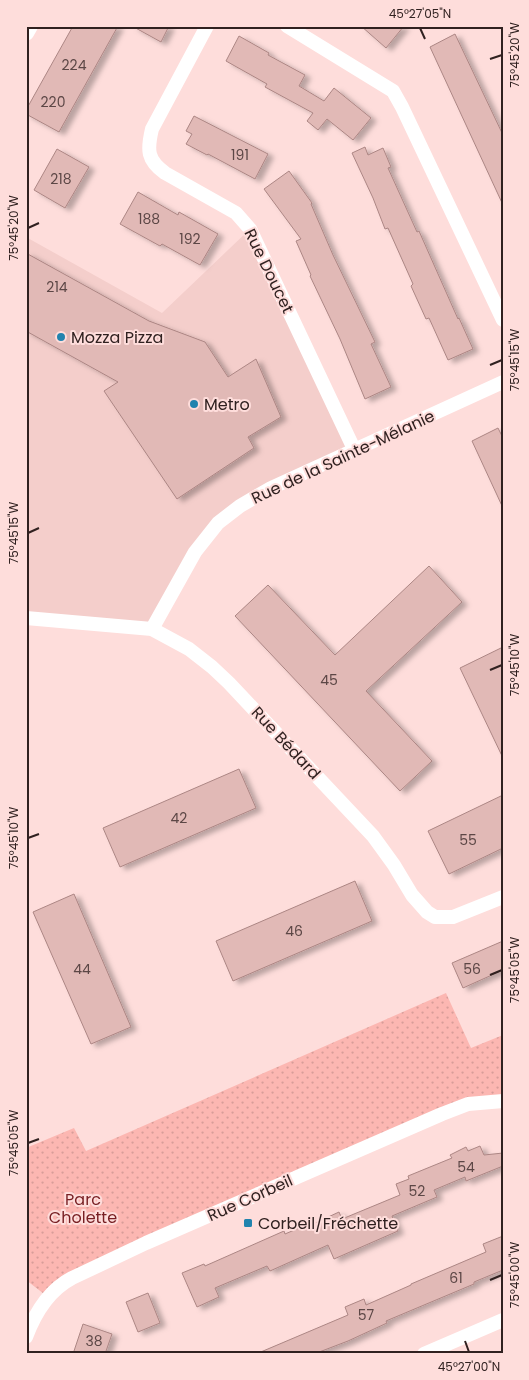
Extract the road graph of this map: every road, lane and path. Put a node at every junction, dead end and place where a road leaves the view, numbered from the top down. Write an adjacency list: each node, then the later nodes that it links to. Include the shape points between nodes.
1 (30, 26): 4 (street)
2 (207, 26): 7 (street, Rue Doucet, via 152,129 149,155 155,166 236,213 250,229)
3 (287, 26): 5 (street, via 393,91)
4 (26, 33)
5 (503, 320)
6 (503, 382): 7 (street, Rue de la Sainte-Mélanie)
7 (354, 449): 9 (street, Rue de la Sainte-Mélanie, via 265,492 218,523 195,552)
8 (26, 618): 9 (street, Rue Bédard)
9 (152, 629): 10 (street, Rue Bédard, via 189,649 229,683 373,836 412,896 427,912 435,917 453,917)
10 (503, 896)
11 (503, 1101): 13 (street, Rue Corbeil, via 468,1104 442,1114 78,1274 63,1282 48,1297 36,1313)
12 (503, 1320): 14 (street)
13 (26, 1337)
14 (424, 1354)

